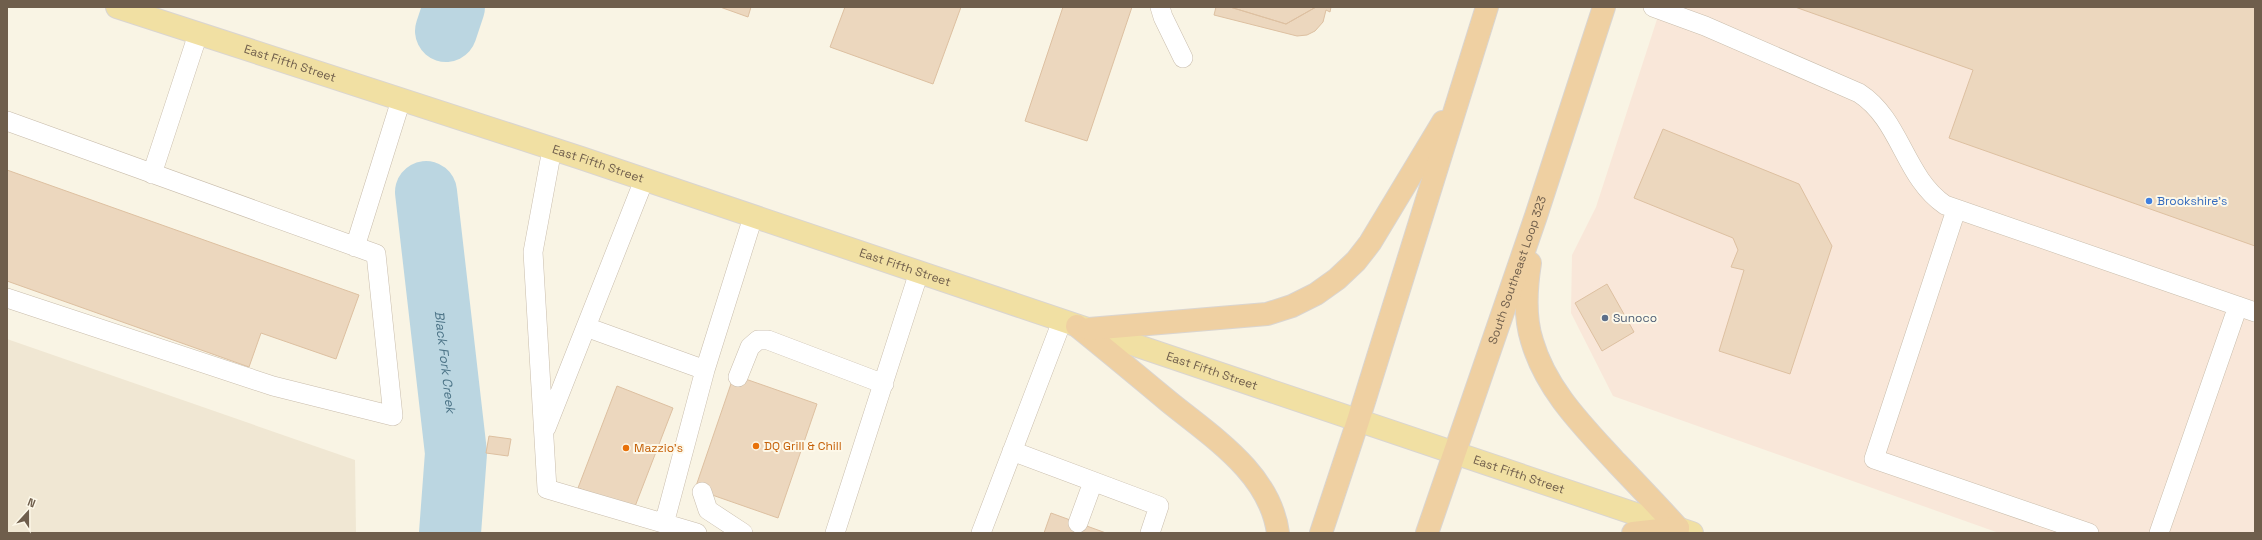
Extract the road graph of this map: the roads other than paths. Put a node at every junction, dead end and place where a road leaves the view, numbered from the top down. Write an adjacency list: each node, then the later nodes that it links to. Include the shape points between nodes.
1 (117, 7): 6 (main road, East Fifth Street)
2 (1160, 7): 7 (lane)
3 (1487, 7): 8 (highway)
4 (1604, 7): 15 (highway, South Southeast Loop 323)
5 (1653, 7): 14 (lane, via 1726,35 1859,93 1882,113 1926,190)
6 (198, 34): 9 (main road, East Fifth Street); 12 (lane)
7 (1184, 58)
8 (1462, 90): 21 (highway, via 1370,243 1337,279 1316,294 1292,306 1267,314); 26 (highway)
9 (401, 100): 11 (main road, East Fifth Street); 17 (lane)
10 (7, 122): 12 (lane)
11 (552, 149): 13 (main road, East Fifth Street); 27 (lane, via 533,252)
12 (152, 174): 17 (lane)
13 (644, 180): 16 (main road, East Fifth Street); 22 (lane)
14 (1956, 210): 20 (lane); 44 (lane, via 1874,459)
15 (1536, 216): 29 (highway, South Southeast Loop 323); 34 (highway, via 1526,287 1527,315 1532,340 1542,367 1570,412)
16 (753, 217): 18 (main road, East Fifth Street); 23 (lane)
17 (355, 246): 19 (lane, via 376,254 393,416 273,386)
18 (918, 272): 21 (main road, East Fifth Street); 25 (lane)
19 (7, 298)
20 (2246, 309): 45 (lane)
21 (1076, 325): 26 (main road, East Fifth Street); 28 (lane); 40 (highway, via 1234,455 1262,489 1271,506)
22 (586, 327): 23 (lane); 27 (lane)
23 (704, 370): 33 (lane)
24 (738, 377): 25 (lane, via 750,347 758,340 768,340)
25 (884, 384): 37 (lane)
26 (1358, 421): 29 (main road, East Fifth Street); 41 (highway)
27 (544, 433): 33 (lane, via 547,489)
28 (1012, 451): 30 (lane); 38 (lane)
29 (1455, 453): 34 (main road, East Fifth Street); 42 (highway, South Southeast Loop 323)
30 (1094, 482): 32 (lane); 39 (lane, via 1159,506)
31 (702, 492): 36 (lane, via 708,510)
32 (1078, 523)
33 (664, 524): 35 (lane)
34 (1685, 530): 43 (highway)
35 (697, 533)
36 (743, 533)
37 (835, 533)
38 (981, 533)
39 (1150, 533)
40 (1278, 533)
41 (1321, 533)
42 (1427, 533)
43 (1633, 533)
44 (2089, 533)
45 (2159, 533)

